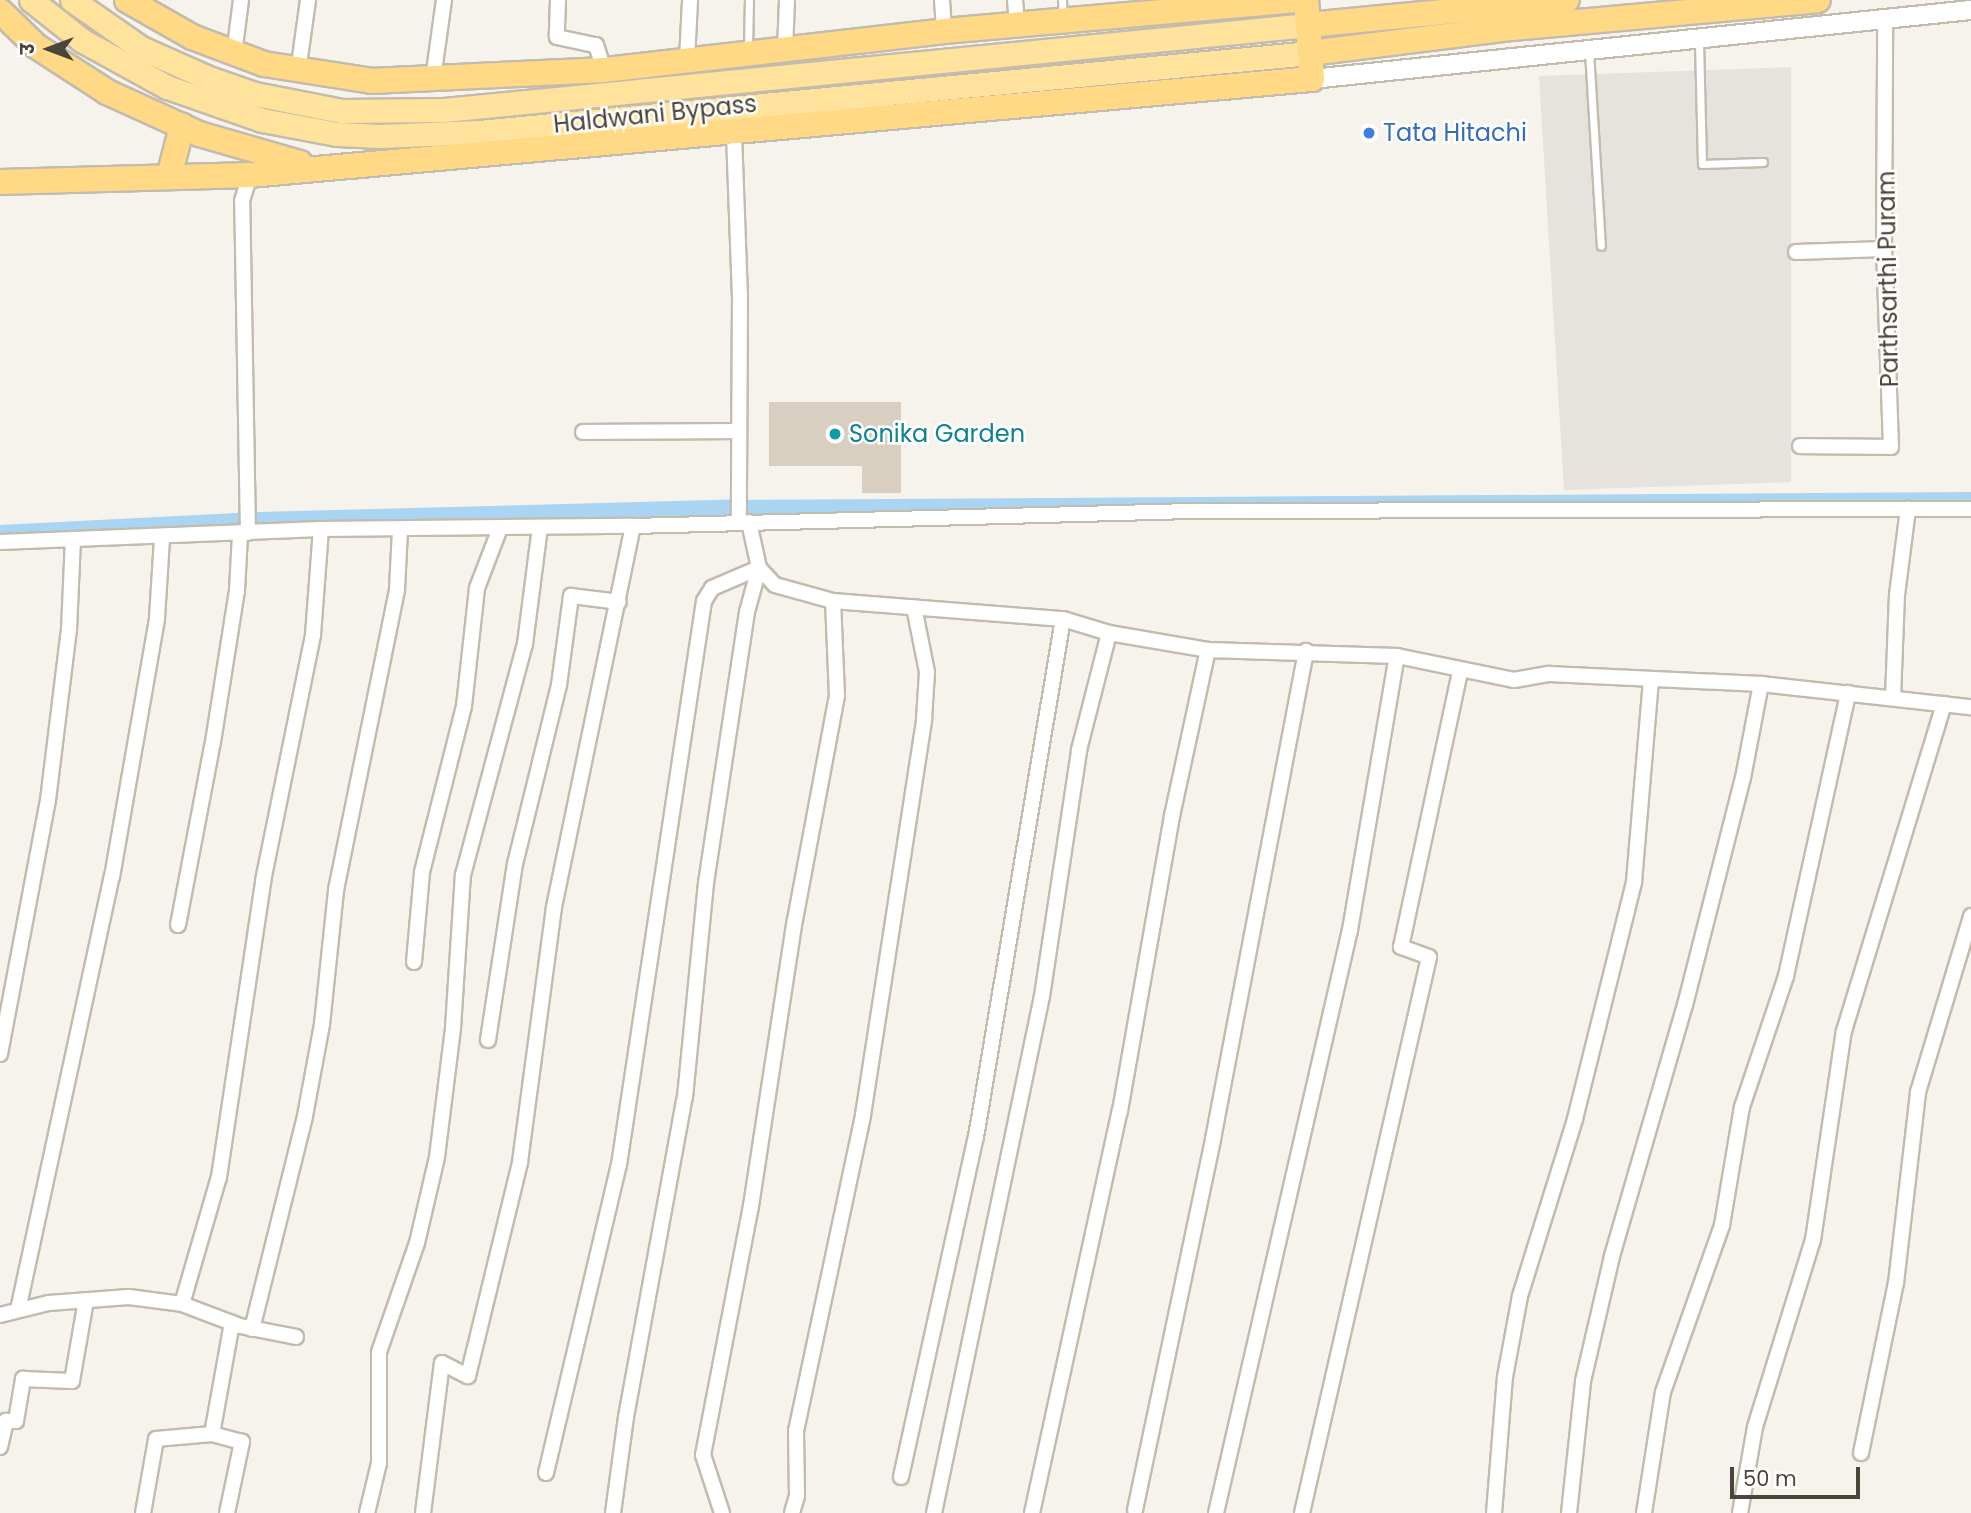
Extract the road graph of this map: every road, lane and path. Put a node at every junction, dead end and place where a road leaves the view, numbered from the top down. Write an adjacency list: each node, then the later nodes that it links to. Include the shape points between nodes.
1 (31, 0): 28 (main road, Haldwani Bypass, via 83,41 167,87 262,120 337,134 479,132)
2 (72, 0): 23 (main road, Haldwani Bypass, via 141,48 206,77 255,94 342,111 443,110)
3 (127, 0): 29 (highway, via 192,37)
4 (241, 0): 29 (street)
5 (308, 0): 33 (street)
6 (444, 0): 34 (street)
7 (558, 0): 32 (street, via 557,37 596,45)
8 (690, 0): 31 (street)
9 (749, 0): 30 (lane)
10 (787, 0): 27 (street)
11 (942, 0): 24 (street)
12 (1016, 0): 22 (street)
13 (1300, 0): 17 (highway)
14 (1306, 0): 23 (highway)
15 (1567, 0): 23 (highway)
16 (1818, 0): 28 (highway, via 1512,28)
17 (1195, 4): 20 (highway)
18 (1971, 10): 21 (street)
19 (0, 11): 36 (highway, via 36,46 107,92)
20 (1063, 11): 22 (highway)
21 (1885, 21): 25 (street); 44 (street, Parthsarthi Puram)
22 (1017, 25): 24 (highway)
23 (1308, 25): 28 (highway)
24 (944, 31): 27 (highway)
25 (1699, 41): 26 (street); 38 (lane, via 1702,164)
26 (1589, 49): 35 (street); 43 (lane)
27 (785, 50): 30 (highway)
28 (1310, 53): 35 (highway)
29 (234, 54): 33 (highway)
30 (747, 54): 31 (highway)
31 (687, 60): 32 (highway)
32 (604, 69): 34 (highway)
33 (298, 72): 34 (highway, via 372,81)
34 (433, 79)
35 (1312, 79): 37 (highway)
36 (182, 126): 39 (highway, via 281,160); 41 (highway)
37 (734, 134): 39 (highway); 46 (street, via 740,295)
38 (1763, 162)
39 (336, 168): 40 (highway)
40 (250, 175): 41 (highway); 54 (street, via 242,201)
41 (169, 177): 42 (highway)
42 (0, 182)
43 (1601, 246)
44 (1884, 249): 45 (street); 48 (street, Parthsarthi Puram, via 1891,447)
45 (1796, 252)
46 (736, 431): 47 (street); 51 (street)
47 (583, 432)
48 (1800, 446)
49 (1908, 509): 50 (street); 51 (street); 74 (street, via 1897,595)
50 (1971, 509)
51 (742, 515): 52 (street); 61 (street)
52 (633, 526): 53 (street); 63 (street)
53 (540, 527): 55 (street); 97 (street, via 527,630 460,898 453,1028 437,1157 417,1243 379,1352 379,1464)
54 (246, 528): 56 (street); 58 (street); 78 (street, via 213,742)
55 (500, 528): 57 (street); 79 (street, via 477,588 464,706 422,872)
56 (321, 529): 57 (street); 83 (street, via 313,635 262,881 219,1177)
57 (400, 529): 87 (street, via 397,589 336,890 317,1050)
58 (162, 538): 59 (street); 84 (street, via 157,618 112,877)
59 (73, 539): 60 (street); 81 (street, via 69,630 48,800)
60 (0, 542)
61 (759, 568): 62 (street, via 775,585); 92 (street, via 712,588 704,601 619,1166); 99 (street, via 747,612 706,883 684,1097)
62 (833, 601): 64 (street); 100 (street, via 837,696 794,920 751,1206 703,1455)
63 (619, 602): 80 (street, via 571,596 559,685 515,864); 98 (street, via 554,907 520,1162 468,1376 442,1363)
64 (914, 607): 65 (street); 101 (street, via 927,672 923,719 863,1115 796,1432 797,1496)
65 (1063, 619): 66 (street); 93 (street, via 976,1137)
66 (1109, 633): 67 (street); 102 (street, via 1079,750 1042,996)
67 (1208, 650): 68 (street); 103 (street, via 1172,816 1120,1111)
68 (1306, 651): 69 (street); 94 (street, via 1179,1311)
69 (1397, 656): 70 (street); 104 (street, via 1350,930)
70 (1460, 672): 71 (street, via 1514,680 1549,674); 105 (street, via 1401,947 1429,957)
71 (1651, 681): 72 (street); 106 (street, via 1634,882 1575,1119 1520,1296 1505,1377)
72 (1761, 684): 73 (street); 107 (street, via 1743,778 1685,1005 1600,1306 1583,1381)
73 (1848, 693): 74 (street); 108 (street, via 1786,976 1742,1107 1722,1226 1663,1392)
74 (1893, 698): 75 (street)
75 (1944, 704): 76 (street); 109 (street, via 1844,1031 1813,1240 1755,1427)
76 (1971, 707)
77 (1971, 916): 91 (street, via 1918,1092 1896,1283)
78 (178, 925)
79 (415, 962)
80 (488, 1040)
81 (0, 1055)
82 (86, 1300): 83 (street, via 129,1297); 84 (street); 90 (street, via 72,1381 23,1379 16,1421 6,1421)
83 (181, 1304): 86 (street)
84 (18, 1310): 85 (street)
85 (0, 1315)
86 (232, 1323): 87 (street); 89 (street)
87 (253, 1329): 88 (street)
88 (296, 1337)
89 (212, 1434): 95 (street, via 156,1439); 96 (street, via 242,1442)
90 (0, 1447)
91 (1861, 1453)
92 (546, 1473)
93 (901, 1476)
94 (1135, 1510)
95 (143, 1513)
96 (227, 1513)
97 (367, 1513)
98 (423, 1513)
99 (613, 1513)
100 (722, 1513)
101 (792, 1513)
102 (934, 1513)
103 (1032, 1513)
104 (1216, 1513)
105 (1302, 1513)
106 (1494, 1513)
107 (1569, 1513)
108 (1644, 1513)
109 (1740, 1513)

